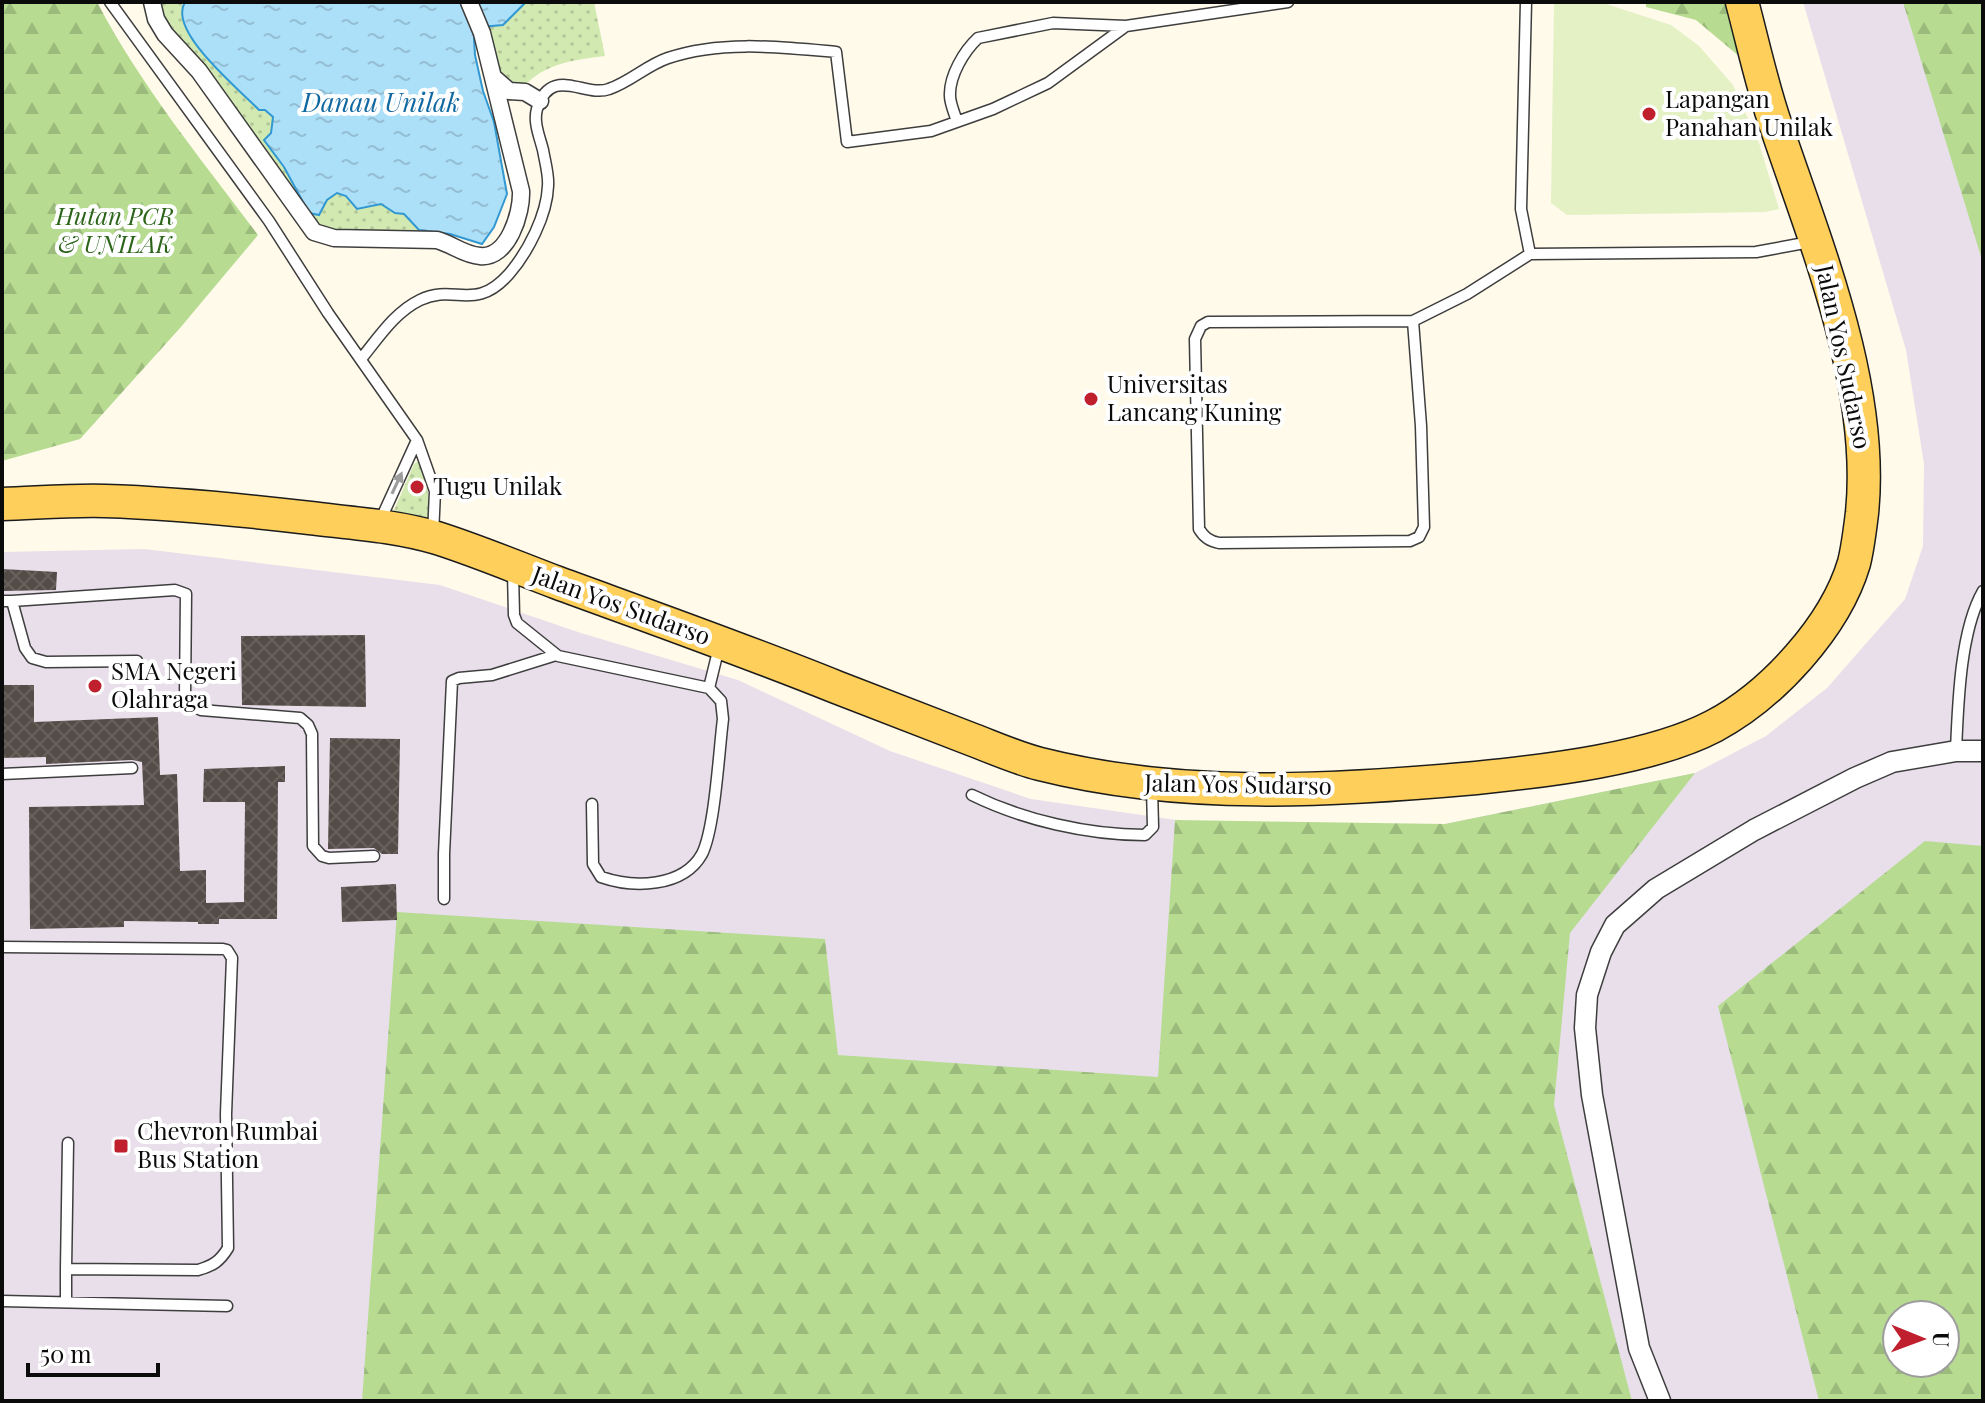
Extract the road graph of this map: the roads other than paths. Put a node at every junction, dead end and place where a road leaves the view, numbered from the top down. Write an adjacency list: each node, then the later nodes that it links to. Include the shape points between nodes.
1 (110, 2): 14 (lane, via 269,221)
2 (152, 2): 8 (street, via 165,34 199,71 303,221 324,236 437,240 478,256 496,252 517,223 522,204)
3 (469, 2): 8 (street)
4 (1288, 2): 7 (lane)
5 (1526, 2): 12 (lane, via 1521,209)
6 (1742, 2): 11 (main road, Jalan Yos Sudarso, via 1773,119)
7 (1126, 26): 10 (lane, via 1048,83); 10 (lane, via 1053,23 978,38 957,69 950,96)
8 (493, 77): 9 (street, via 509,91)
9 (540, 101): 10 (lane, via 563,83 605,91 665,59 707,48 788,48 836,52 847,142 931,131); 14 (lane, via 535,114 547,197 512,271 475,296 444,294 400,312)
10 (957, 122)
11 (1817, 241): 12 (lane, via 1756,252); 30 (main road, Jalan Yos Sudarso, via 1860,411 1866,466 1862,519 1840,597 1803,652 1777,679 1715,725 1684,739 1533,773 1332,789)
12 (1530, 254): 13 (lane)
13 (1413, 321): 13 (lane, via 1201,326 1195,339 1202,534 1219,543 1419,537 1424,527)
14 (361, 359): 15 (lane)
15 (417, 440): 17 (lane, one-way to 15); 18 (lane, via 435,491)
16 (2, 504): 17 (main road, Jalan Yos Sudarso, via 104,501)
17 (377, 526): 18 (main road, Jalan Yos Sudarso)
18 (433, 537): 19 (main road, Jalan Yos Sudarso)
19 (513, 567): 22 (main road, Jalan Yos Sudarso); 23 (lane, via 517,623)
20 (1983, 591): 26 (lane, via 1971,614)
21 (7, 601): 24 (lane, via 32,658); 33 (lane, via 175,590 186,594 189,704 201,710 300,718 312,734 313,846 329,858)
22 (720, 642): 25 (lane); 30 (main road, Jalan Yos Sudarso, via 1031,762)
23 (556, 655): 25 (lane); 34 (lane, via 452,681)
24 (137, 661)
25 (709, 688): 32 (lane, via 721,701 723,719 709,824 703,852 692,866 654,883 601,877 593,864)
26 (1956, 751): 27 (street); 41 (street, via 1892,762 1754,830 1656,889 1615,925 1601,952 1586,1006 1592,1095 1639,1348)
27 (1983, 751)
28 (132, 768): 29 (lane)
29 (2, 774)
30 (1152, 786): 31 (lane, via 1153,827 1145,835 1019,814)
31 (972, 795)
32 (592, 804)
33 (374, 856)
34 (444, 899)
35 (2, 947): 37 (lane, via 223,949 232,958 228,1248 217,1263 198,1270)
36 (68, 1143): 37 (lane)
37 (66, 1269): 39 (lane)
38 (2, 1301): 39 (lane)
39 (66, 1302): 40 (lane)
40 (227, 1306)
41 (1660, 1401)

